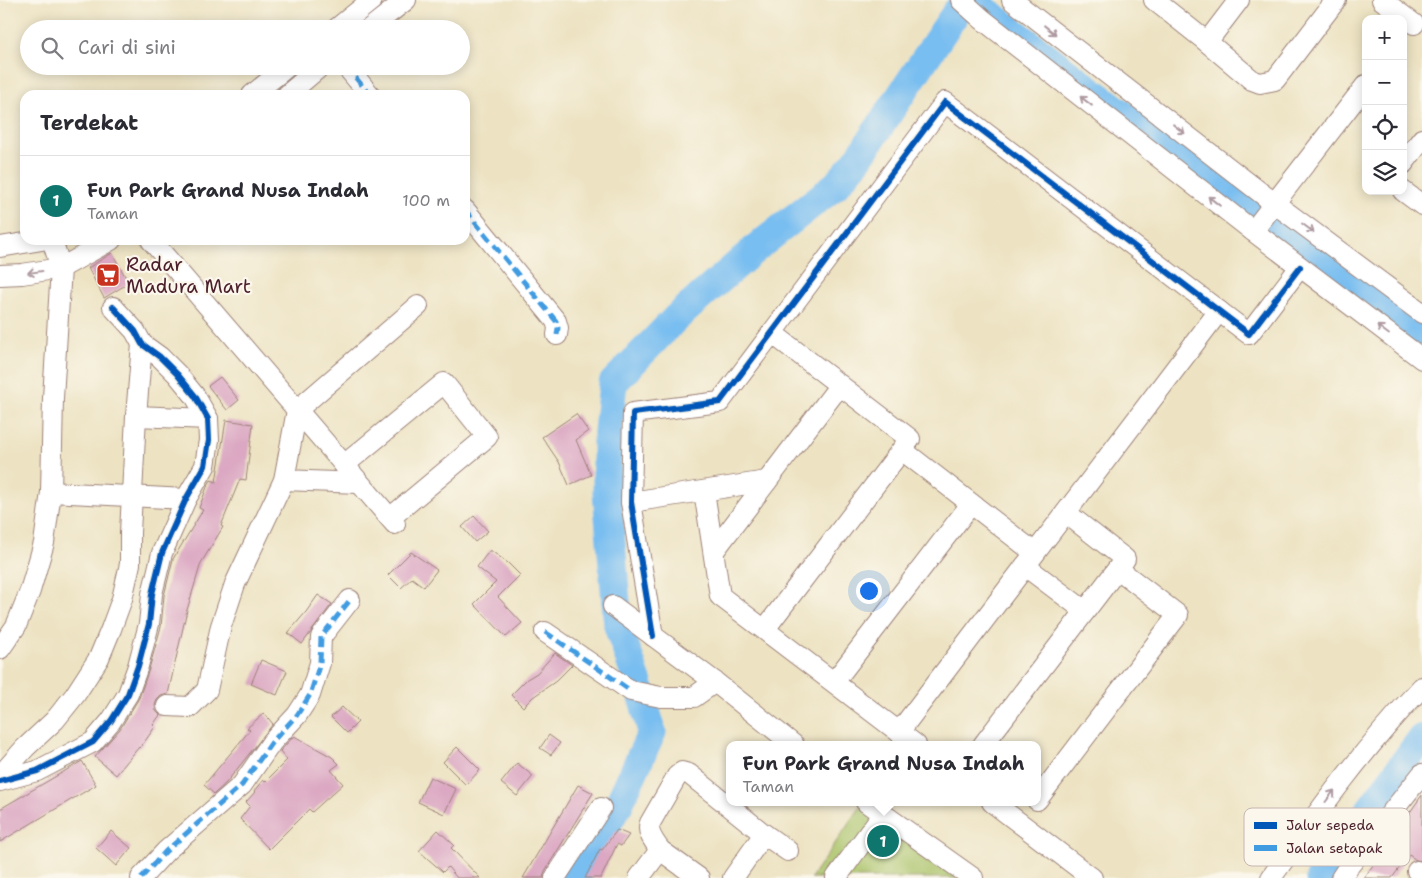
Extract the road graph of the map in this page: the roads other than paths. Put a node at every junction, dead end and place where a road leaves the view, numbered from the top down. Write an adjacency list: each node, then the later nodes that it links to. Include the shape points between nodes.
1 (372, 0): 9 (street)
2 (406, 0): 10 (street)
3 (961, 0): 26 (street, one-way to 3)
4 (1012, 0): 23 (street, one-way to 23)
5 (1154, 0): 12 (street)
6 (1239, 0): 12 (street)
7 (1336, 0): 12 (street, via 1275,80 1260,83 1252,80)
8 (1382, 0): 11 (street)
9 (347, 20)
10 (380, 20)
11 (1413, 25)
12 (1207, 42)
13 (277, 75): 16 (street)
14 (311, 75): 17 (street)
15 (353, 75): 18 (street)
16 (258, 90)
17 (293, 90)
18 (366, 90)
19 (1362, 90): 23 (street)
20 (1422, 140): 21 (street)
21 (1407, 159)
22 (1407, 194): 24 (street)
23 (1272, 205): 26 (street); 38 (street, one-way to 38)
24 (1422, 205)
25 (470, 216): 40 (street, via 556,321)
26 (1255, 228): 32 (street)
27 (20, 244): 31 (street)
28 (54, 245): 33 (street)
29 (102, 245): 33 (street)
30 (155, 245): 44 (street)
31 (0, 247)
32 (1300, 267): 37 (street, via 1249,334); 42 (street, one-way to 32)
33 (61, 268): 34 (street, one-way to 34); 53 (street)
34 (0, 275)
35 (418, 306): 44 (street)
36 (114, 307): 41 (street, via 124,316)
37 (1219, 311): 39 (street, via 945,102); 58 (street)
38 (1422, 313)
39 (772, 333): 43 (street); 56 (street, via 720,402 633,413)
40 (557, 335)
41 (142, 344): 45 (street); 46 (street, via 177,374)
42 (1422, 359)
43 (840, 385): 47 (street, via 910,439); 50 (street)
44 (296, 410): 48 (street); 49 (street)
45 (136, 416): 46 (street); 54 (street)
46 (208, 419): 55 (street, via 205,466)
47 (902, 450): 57 (street); 65 (street)
48 (344, 465): 51 (street); 51 (street, via 444,383 487,437 392,521)
49 (284, 480): 51 (street); 72 (street, via 235,584 221,626 207,690 190,707)
50 (767, 481): 52 (street); 59 (street)
51 (359, 483)
52 (704, 491): 56 (street); 59 (street)
53 (51, 492): 54 (street); 68 (street, via 44,543 30,591 16,626)
54 (133, 496): 55 (street); 78 (street, via 130,564 112,629 99,658 55,720)
55 (186, 499): 79 (street, via 162,553 138,666 128,694 112,721 92,742 37,771)
56 (631, 502): 67 (street)
57 (971, 504): 60 (street); 70 (street)
58 (1066, 513): 60 (street); 61 (street, via 1125,559)
59 (714, 551): 65 (street, via 720,596)
60 (1030, 560): 63 (street); 73 (street)
61 (1118, 569): 63 (street); 80 (street, via 1178,615)
62 (350, 600): 96 (street, via 321,637 320,663 310,694 297,715 272,742 242,785 166,851)
63 (1085, 611): 76 (street)
64 (620, 612): 67 (street)
65 (765, 629): 70 (street)
66 (545, 632): 69 (street, via 640,693 661,697 694,696)
67 (653, 636): 69 (street)
68 (0, 649)
69 (715, 682): 74 (street)
70 (834, 682): 73 (street)
71 (1422, 687): 87 (street, one-way to 71, via 1361,755)
72 (167, 706)
73 (899, 732): 75 (street)
74 (789, 741)
75 (911, 741)
76 (985, 741)
77 (1422, 774): 88 (street)
78 (0, 776)
79 (0, 781)
80 (1041, 794)
81 (726, 804): 92 (street, via 682,772 648,828)
82 (729, 806): 91 (street)
83 (871, 806): 89 (street)
84 (997, 806): 90 (street)
85 (1032, 806): 90 (street)
86 (601, 808): 97 (street)
87 (1321, 808)
88 (1395, 808)
89 (882, 815): 101 (street); 102 (street)
90 (1019, 823): 103 (street)
91 (764, 834): 93 (street); 100 (street)
92 (660, 850): 98 (street); 99 (street)
93 (788, 851)
94 (1279, 866): 104 (street, one-way to 94)
95 (1349, 866): 105 (street)
96 (141, 878)
97 (554, 878)
98 (639, 878)
99 (699, 878)
100 (733, 878)
101 (836, 878)
102 (973, 878)
103 (1092, 878)
104 (1271, 878)
105 (1341, 878)

